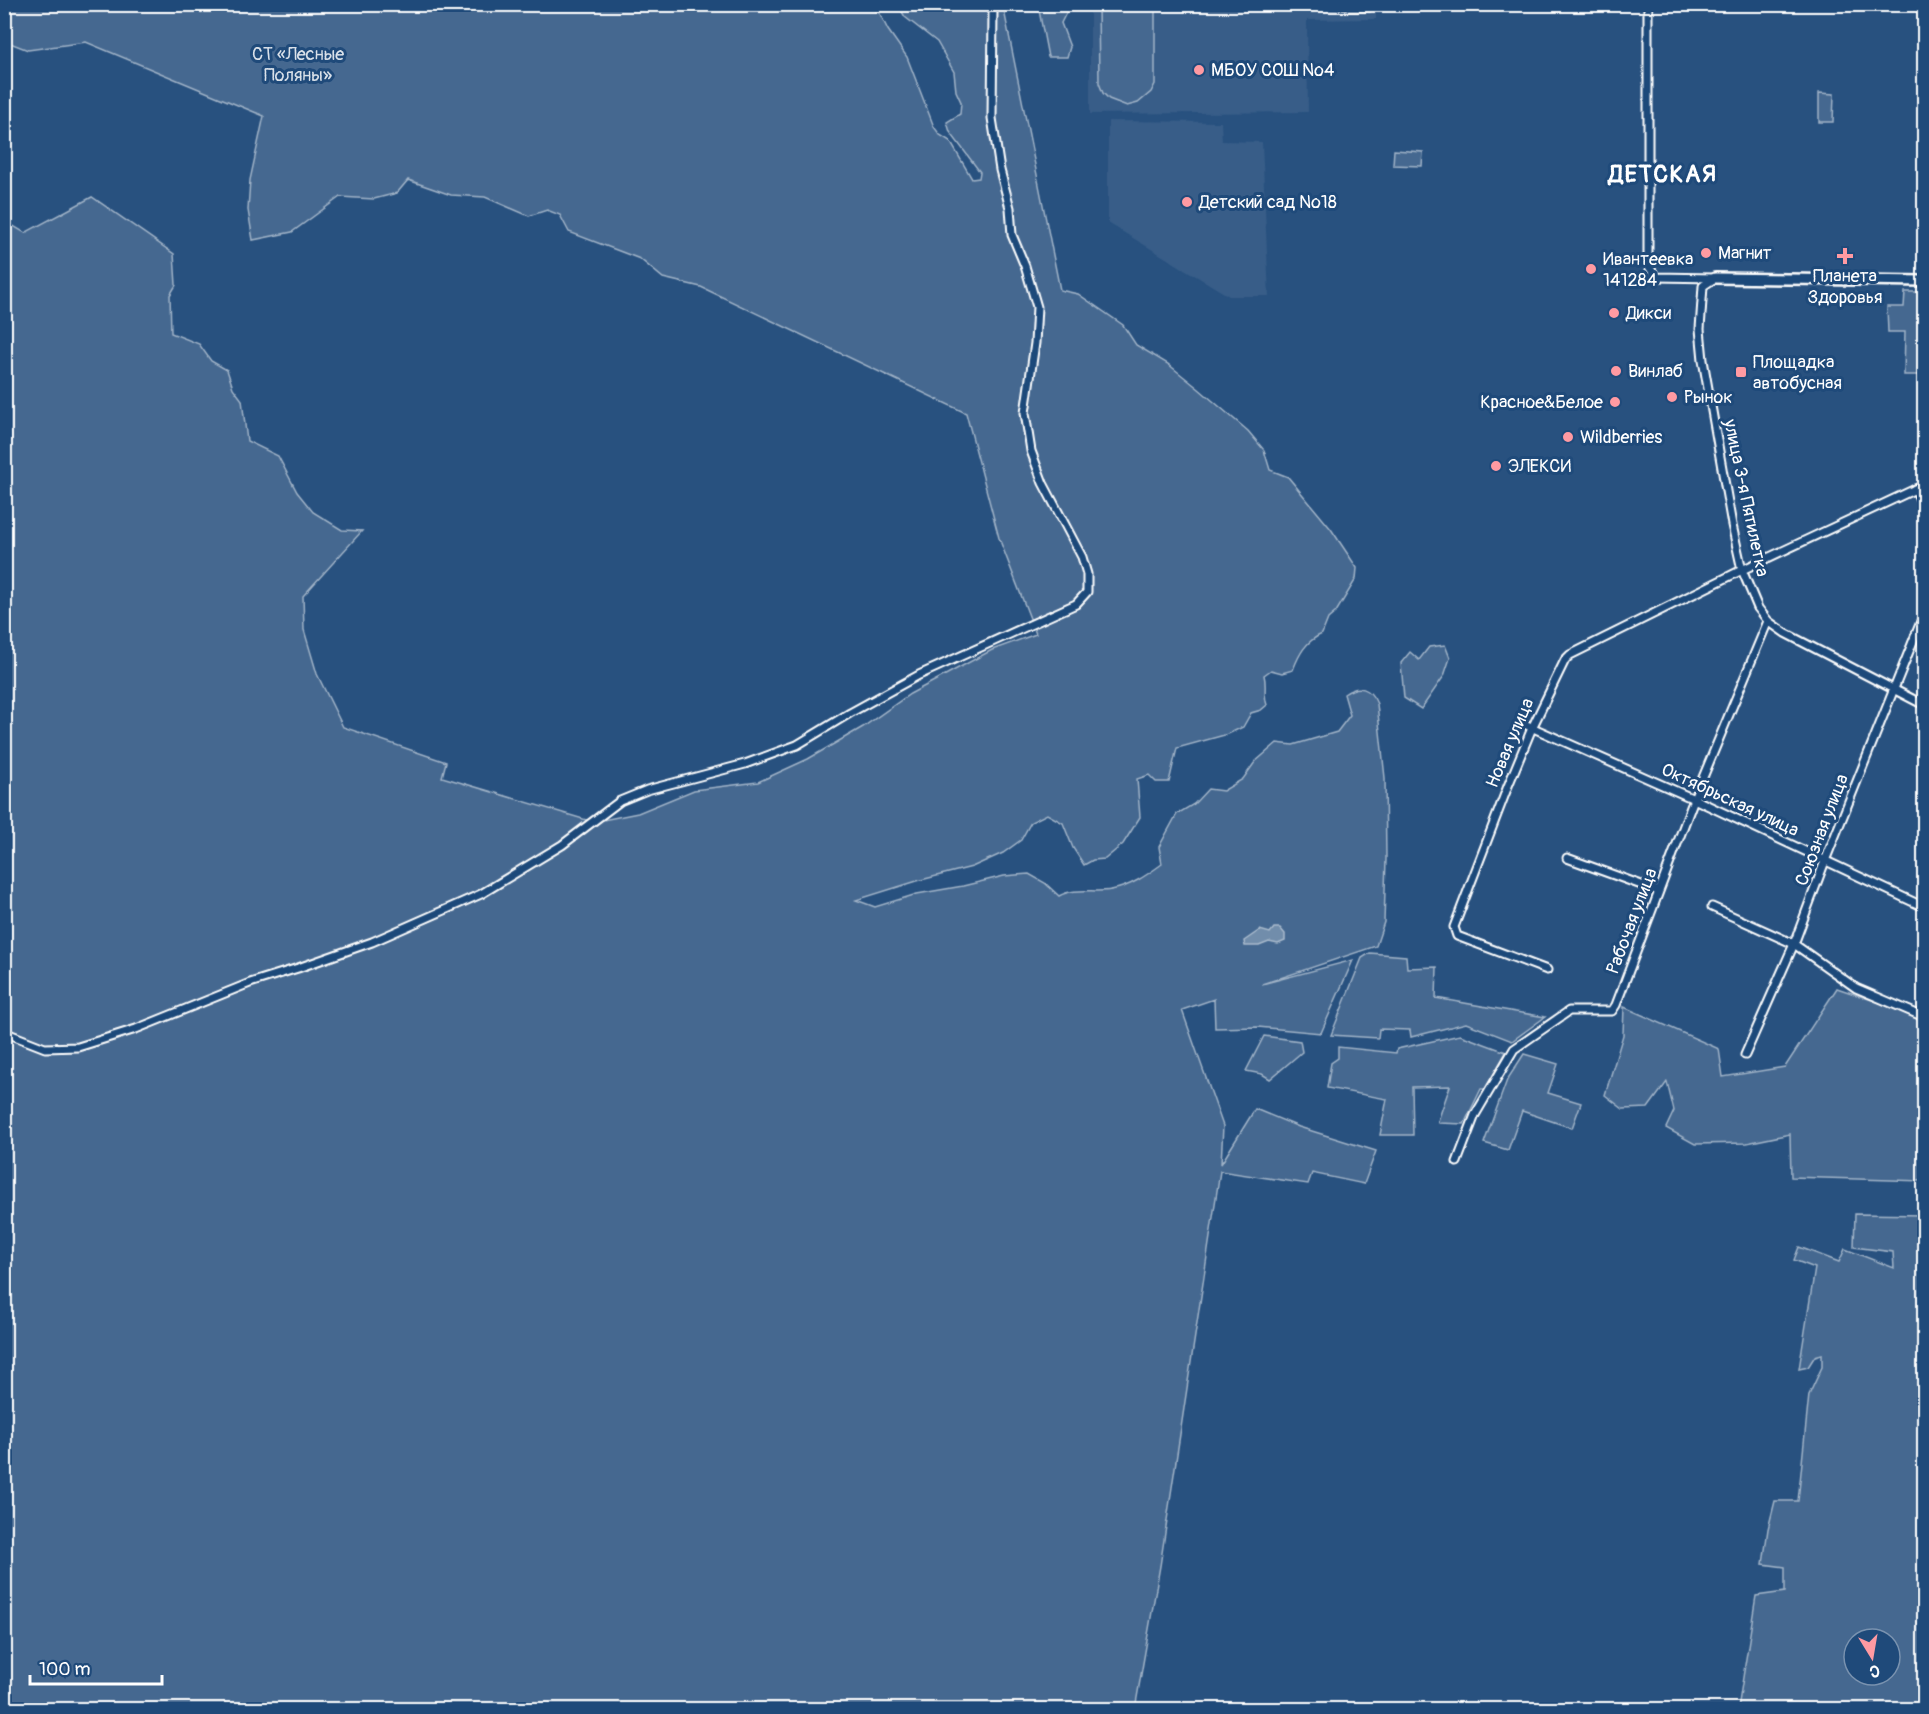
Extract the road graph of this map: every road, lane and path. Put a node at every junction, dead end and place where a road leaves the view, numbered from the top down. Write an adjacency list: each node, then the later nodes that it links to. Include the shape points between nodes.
1 (997, 4): 24 (street, via 993,10 992,118 1012,235 1037,306 1025,413 1031,451 1043,483 1087,574 1087,592 1076,604 919,675 797,745 620,801 562,845 481,894 372,942 78,1047 45,1048)
2 (1648, 4): 3 (street, via 1648,265 1656,276)
3 (1715, 278): 4 (street); 8 (street, улица 3-я Пятилетка, via 1703,286 1701,343)
4 (1924, 281)
5 (1924, 485): 6 (street, Новая улица)
6 (1915, 489): 7 (street); 8 (street, Новая улица)
7 (1924, 507)
8 (1742, 570): 10 (street, улица 3-я Пятилетка, via 1758,608); 14 (street, Новая улица, via 1570,655 1561,665)
9 (1924, 614): 11 (street, Союзная улица)
10 (1768, 621): 11 (street, улица 3-я Пятилетка); 15 (street, Рабочая улица)
11 (1893, 689): 12 (street, улица 3-я Пятилетка); 17 (street, Союзная улица)
12 (1924, 705)
13 (1522, 723): 14 (street, Октябрьская улица)
14 (1532, 728): 15 (street, Октябрьская улица); 22 (street, Новая улица, via 1454,927 1457,936)
15 (1694, 799): 17 (street, Октябрьская улица); 18 (street, Рабочая улица)
16 (1567, 858): 18 (street)
17 (1825, 861): 19 (street, Октябрьская улица); 21 (street, Союзная улица)
18 (1658, 891): 26 (street, Рабочая улица, via 1612,1011 1569,1011 1514,1049 1475,1115)
19 (1924, 907)
20 (1712, 908): 21 (street)
21 (1794, 944): 23 (street, via 1857,988); 25 (street, Союзная улица)
22 (1547, 970)
23 (1924, 1017)
24 (4, 1032)
25 (1746, 1055)
26 (1457, 1162)

